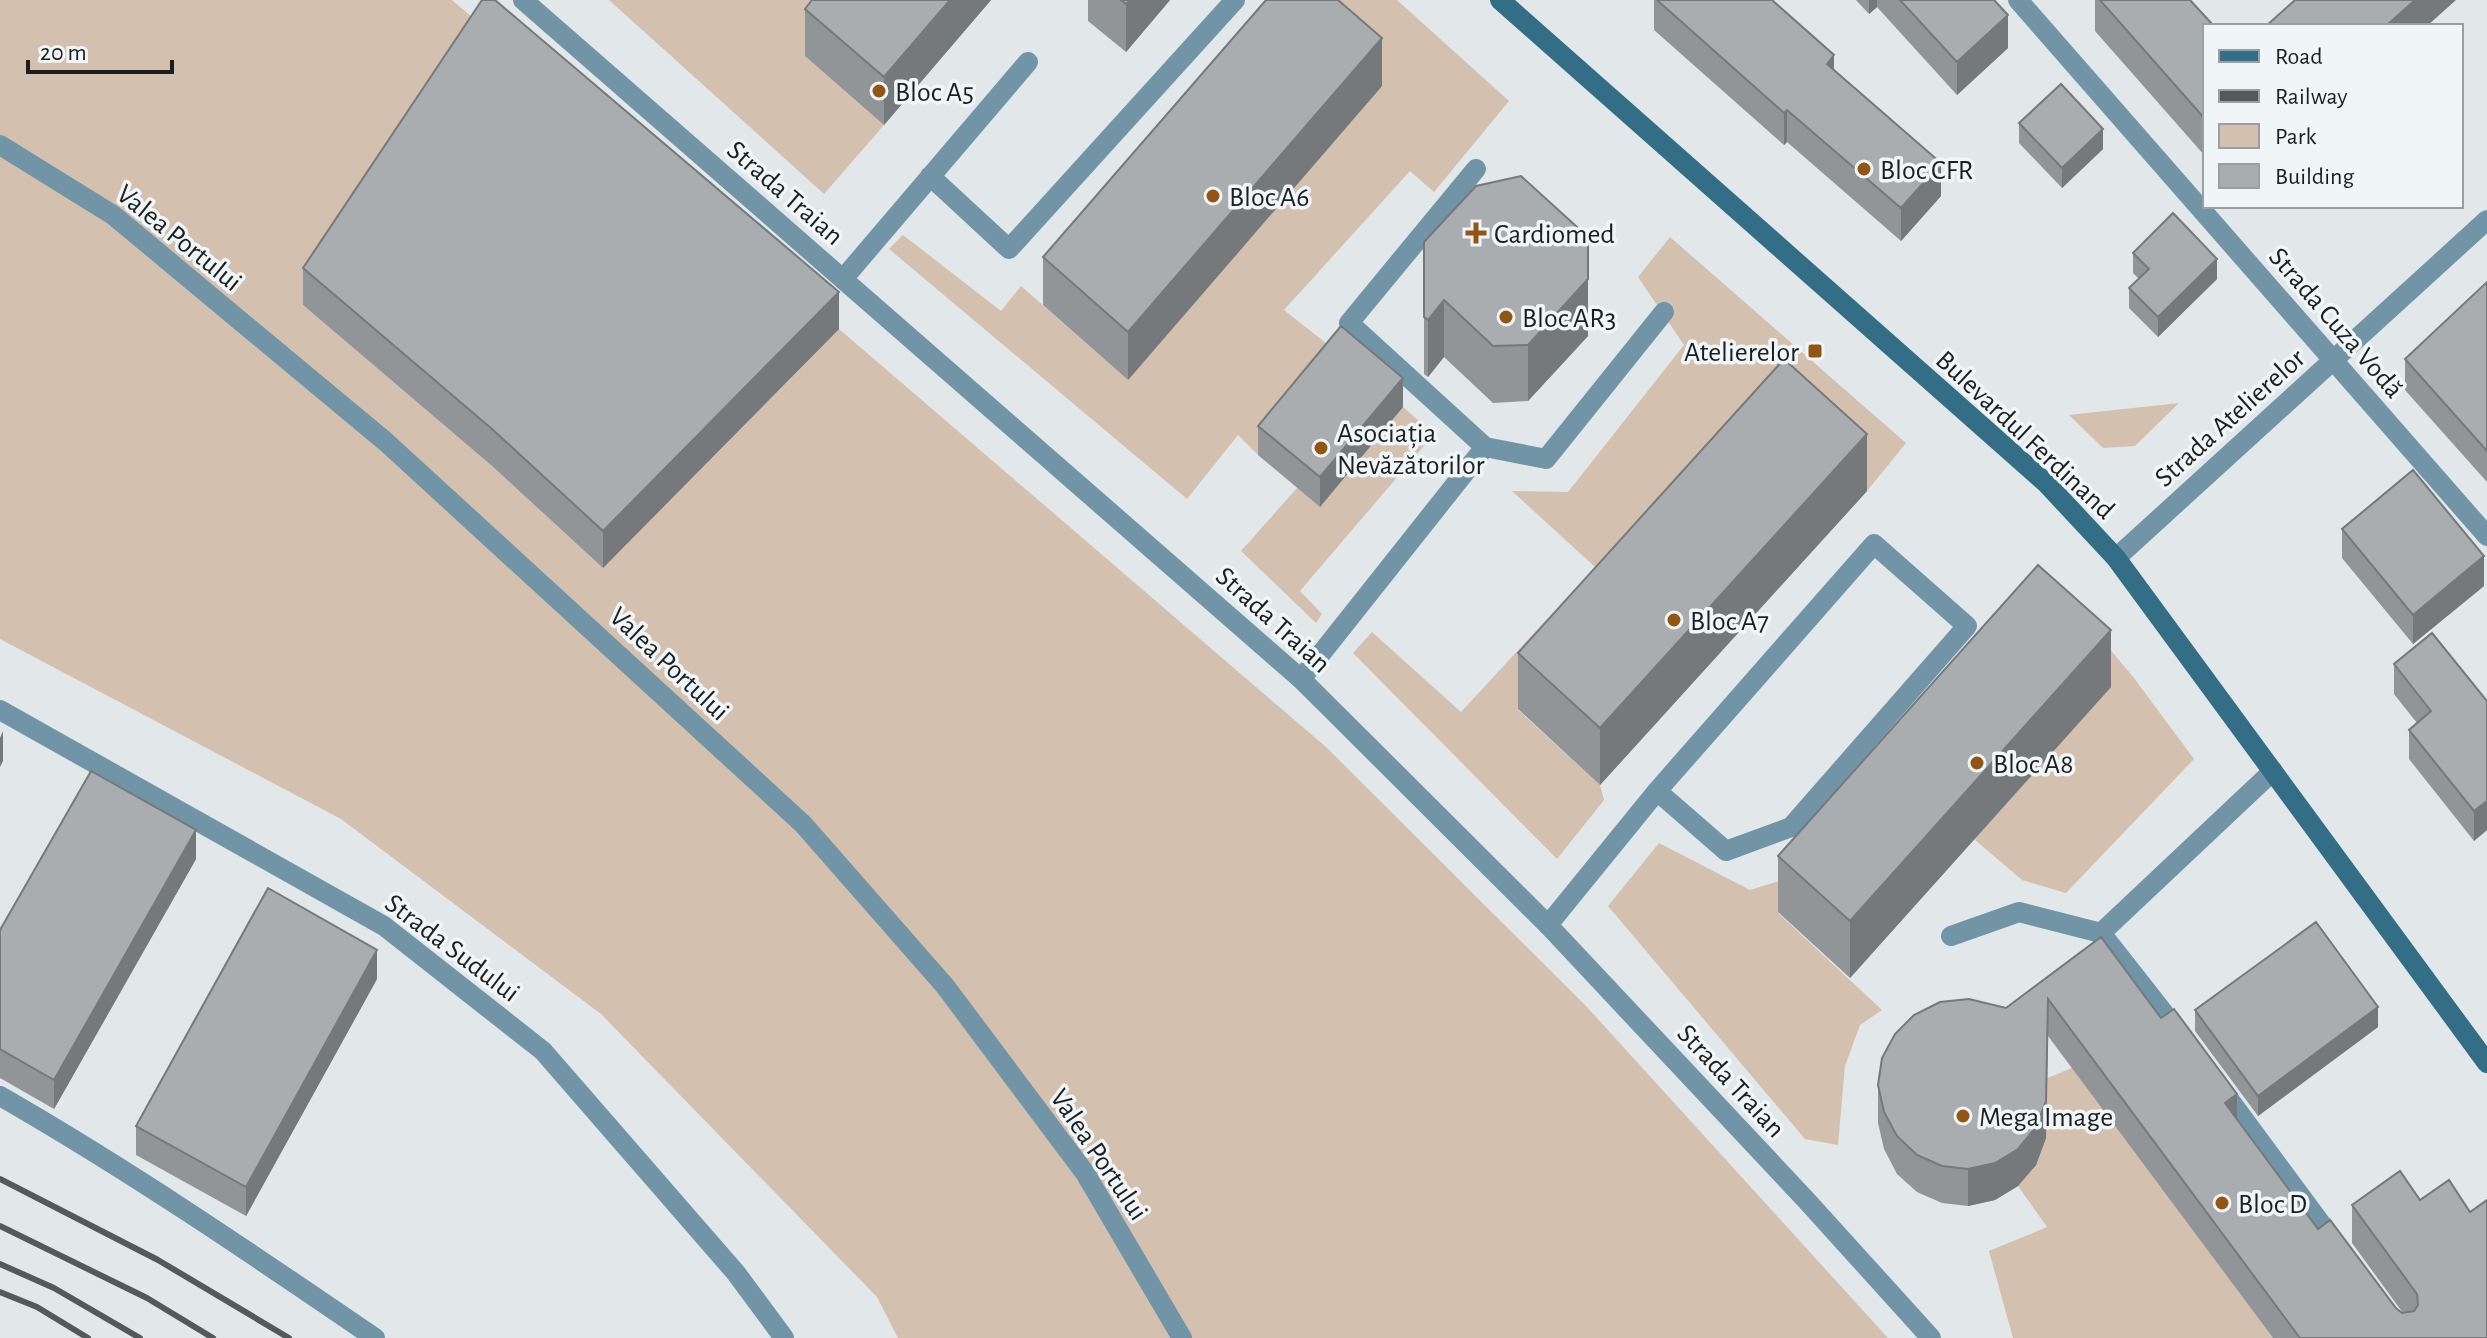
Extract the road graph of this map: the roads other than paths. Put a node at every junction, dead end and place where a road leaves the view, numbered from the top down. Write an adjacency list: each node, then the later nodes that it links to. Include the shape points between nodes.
1 (523, 0): 10 (street, Strada Traian)
2 (1235, 0): 8 (street, via 1009,249)
3 (1500, 0): 15 (main road, Bulevardul Ferdinand, via 2046,483)
4 (2018, 0): 12 (street, Strada Cuza Vodă)
5 (1028, 62): 8 (street)
6 (0, 145): 30 (street, Valea Portului, via 113,215 375,432 803,824 945,986 1085,1173)
7 (1476, 169): 13 (street, via 1349,323)
8 (930, 176): 10 (street)
9 (2487, 220): 12 (street, Strada Atelierelor)
10 (843, 279): 16 (street, Strada Traian)
11 (1664, 312): 13 (street, via 1546,459)
12 (2334, 360): 14 (street, Strada Cuza Vodă); 15 (street, Strada Atelierelor)
13 (1485, 447): 16 (street)
14 (2487, 536)
15 (2116, 558): 18 (main road, Bulevardul Ferdinand)
16 (1301, 679): 20 (street, Strada Traian)
17 (0, 710): 29 (street, Strada Sudului, via 384,926 543,1051 736,1273)
18 (2273, 771): 21 (street); 24 (main road, Bulevardul Ferdinand)
19 (1657, 791): 19 (street, via 1726,851 1791,827 1967,626 1874,544); 20 (street)
20 (1548, 925): 31 (street, Strada Traian)
21 (2101, 933): 22 (street, via 2019,912); 23 (street)
22 (1951, 936)
23 (2192, 1049)
24 (2487, 1063)
25 (2210, 1074): 27 (street)
26 (0, 1096): 28 (street)
27 (2350, 1263)
28 (375, 1338)
29 (784, 1338)
30 (1182, 1338)
31 (1931, 1338)

